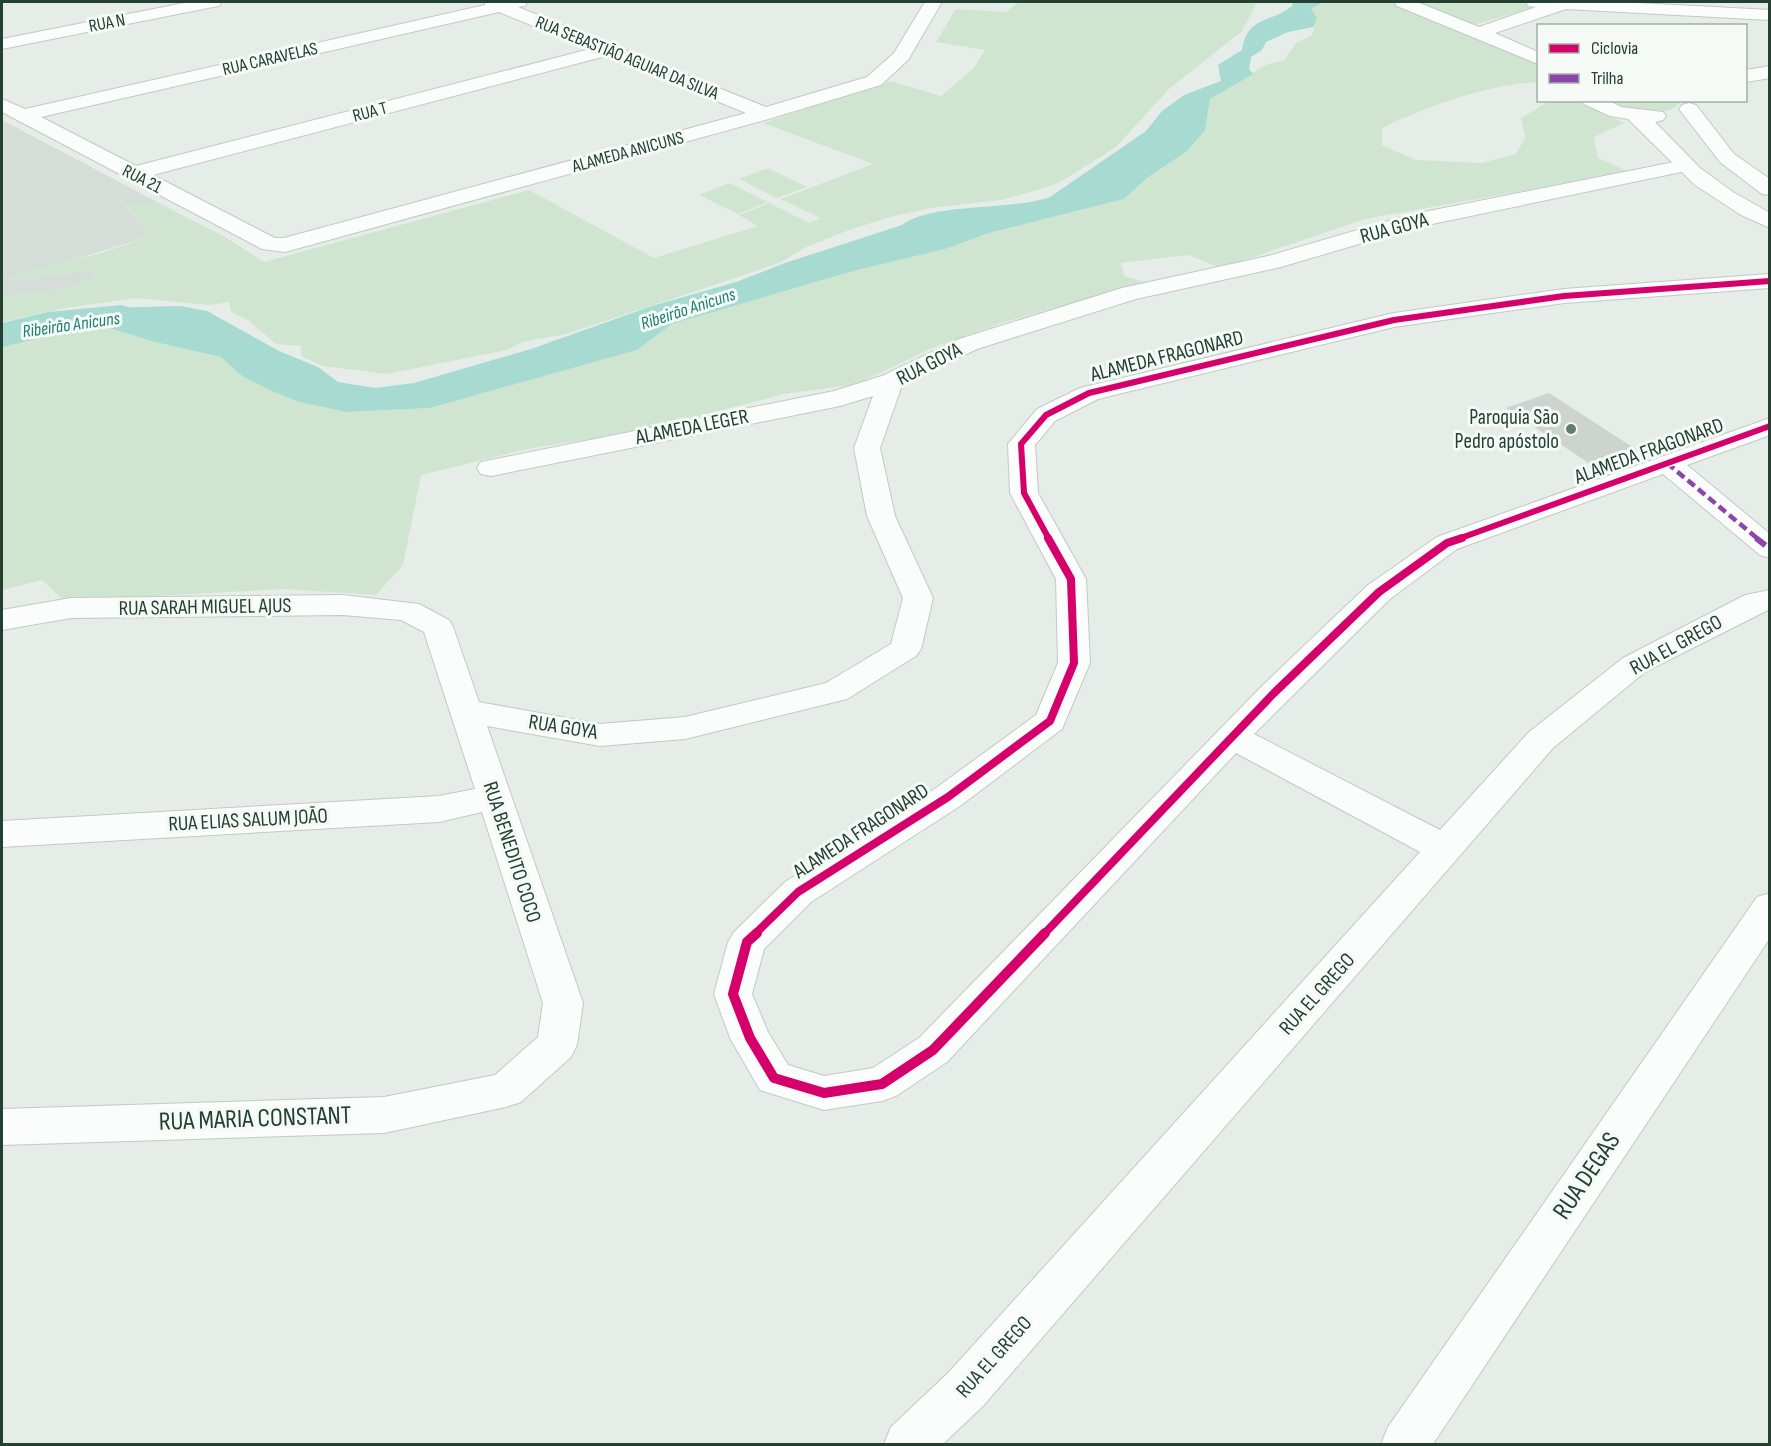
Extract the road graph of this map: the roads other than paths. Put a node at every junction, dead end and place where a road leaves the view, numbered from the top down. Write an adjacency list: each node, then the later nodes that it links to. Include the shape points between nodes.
1 (204, 2): 10 (street, RUA N)
2 (519, 2): 7 (street, RUA CARAVELAS)
3 (933, 2): 18 (street, ALAMEDA ANICUNS, via 902,56 874,81)
4 (1403, 2): 9 (street)
5 (1534, 2): 6 (street)
6 (1565, 3): 8 (street); 9 (street, via 1483,32)
7 (494, 4): 11 (street, RUA SEBASTIÃO AGUIAR DA SILVA); 20 (street, RUA CARAVELAS)
8 (1770, 15)
9 (1491, 39): 12 (street)
10 (2, 45)
11 (608, 50): 18 (street, RUA SEBASTIÃO AGUIAR DA SILVA); 22 (street, RUA T)
12 (1537, 57)
13 (1770, 72): 14 (street)
14 (1747, 76)
15 (1595, 102): 19 (street)
16 (2, 105): 20 (street, RUA 21)
17 (1691, 105): 19 (street, via 1668,116); 23 (street, via 1701,126 1727,158)
18 (765, 114): 25 (street, ALAMEDA ANICUNS)
19 (1635, 115): 21 (street, via 1655,130)
20 (20, 116): 22 (street, RUA 21)
21 (1684, 166): 24 (street); 27 (street, RUA GOYA, via 1409,222 1273,262 1130,293 968,344)
22 (132, 174): 25 (street, RUA 21, via 270,244)
23 (1770, 189)
24 (1770, 222)
25 (285, 245)
26 (1770, 281): 36 (street, ALAMEDA FRAGONARD, via 1564,296 1394,320 1089,393 1046,415 1021,444 1024,493 1071,579 1074,663 1050,721 948,797 798,892 747,942 733,994 750,1038 774,1078 824,1093 882,1084 933,1050)
27 (891, 381): 30 (street, ALAMEDA LEGER, via 840,398); 35 (street, RUA GOYA, via 867,448 881,516 918,598 906,649 836,691 685,728 600,735)
28 (1770, 426): 29 (street, ALAMEDA FRAGONARD)
29 (1668, 463): 31 (street); 36 (street, ALAMEDA FRAGONARD, via 1447,543 1379,592)
30 (491, 468)
31 (1770, 549)
32 (1770, 599): 39 (street, RUA EL GREGO, via 1756,602 1634,665 1541,740)
33 (408, 611): 34 (street, RUA SARAH MIGUEL AJUS, via 343,605 71,608); 35 (street, RUA BENEDITO COCO, via 438,627)
34 (2, 620)
35 (465, 711): 37 (street, RUA BENEDITO COCO)
36 (1232, 737): 39 (street)
37 (494, 797): 38 (street, RUA ELIAS SALUM JOÃO, via 439,809); 41 (street, RUA BENEDITO COCO, via 563,1003 557,1045)
38 (2, 834)
39 (1445, 849): 43 (street, RUA EL GREGO, via 966,1389)
40 (1770, 907): 44 (street, RUA DEGAS)
41 (506, 1090): 42 (street, RUA MARIA CONSTANT, via 384,1115)
42 (2, 1127)
43 (908, 1444)
44 (1405, 1444)

